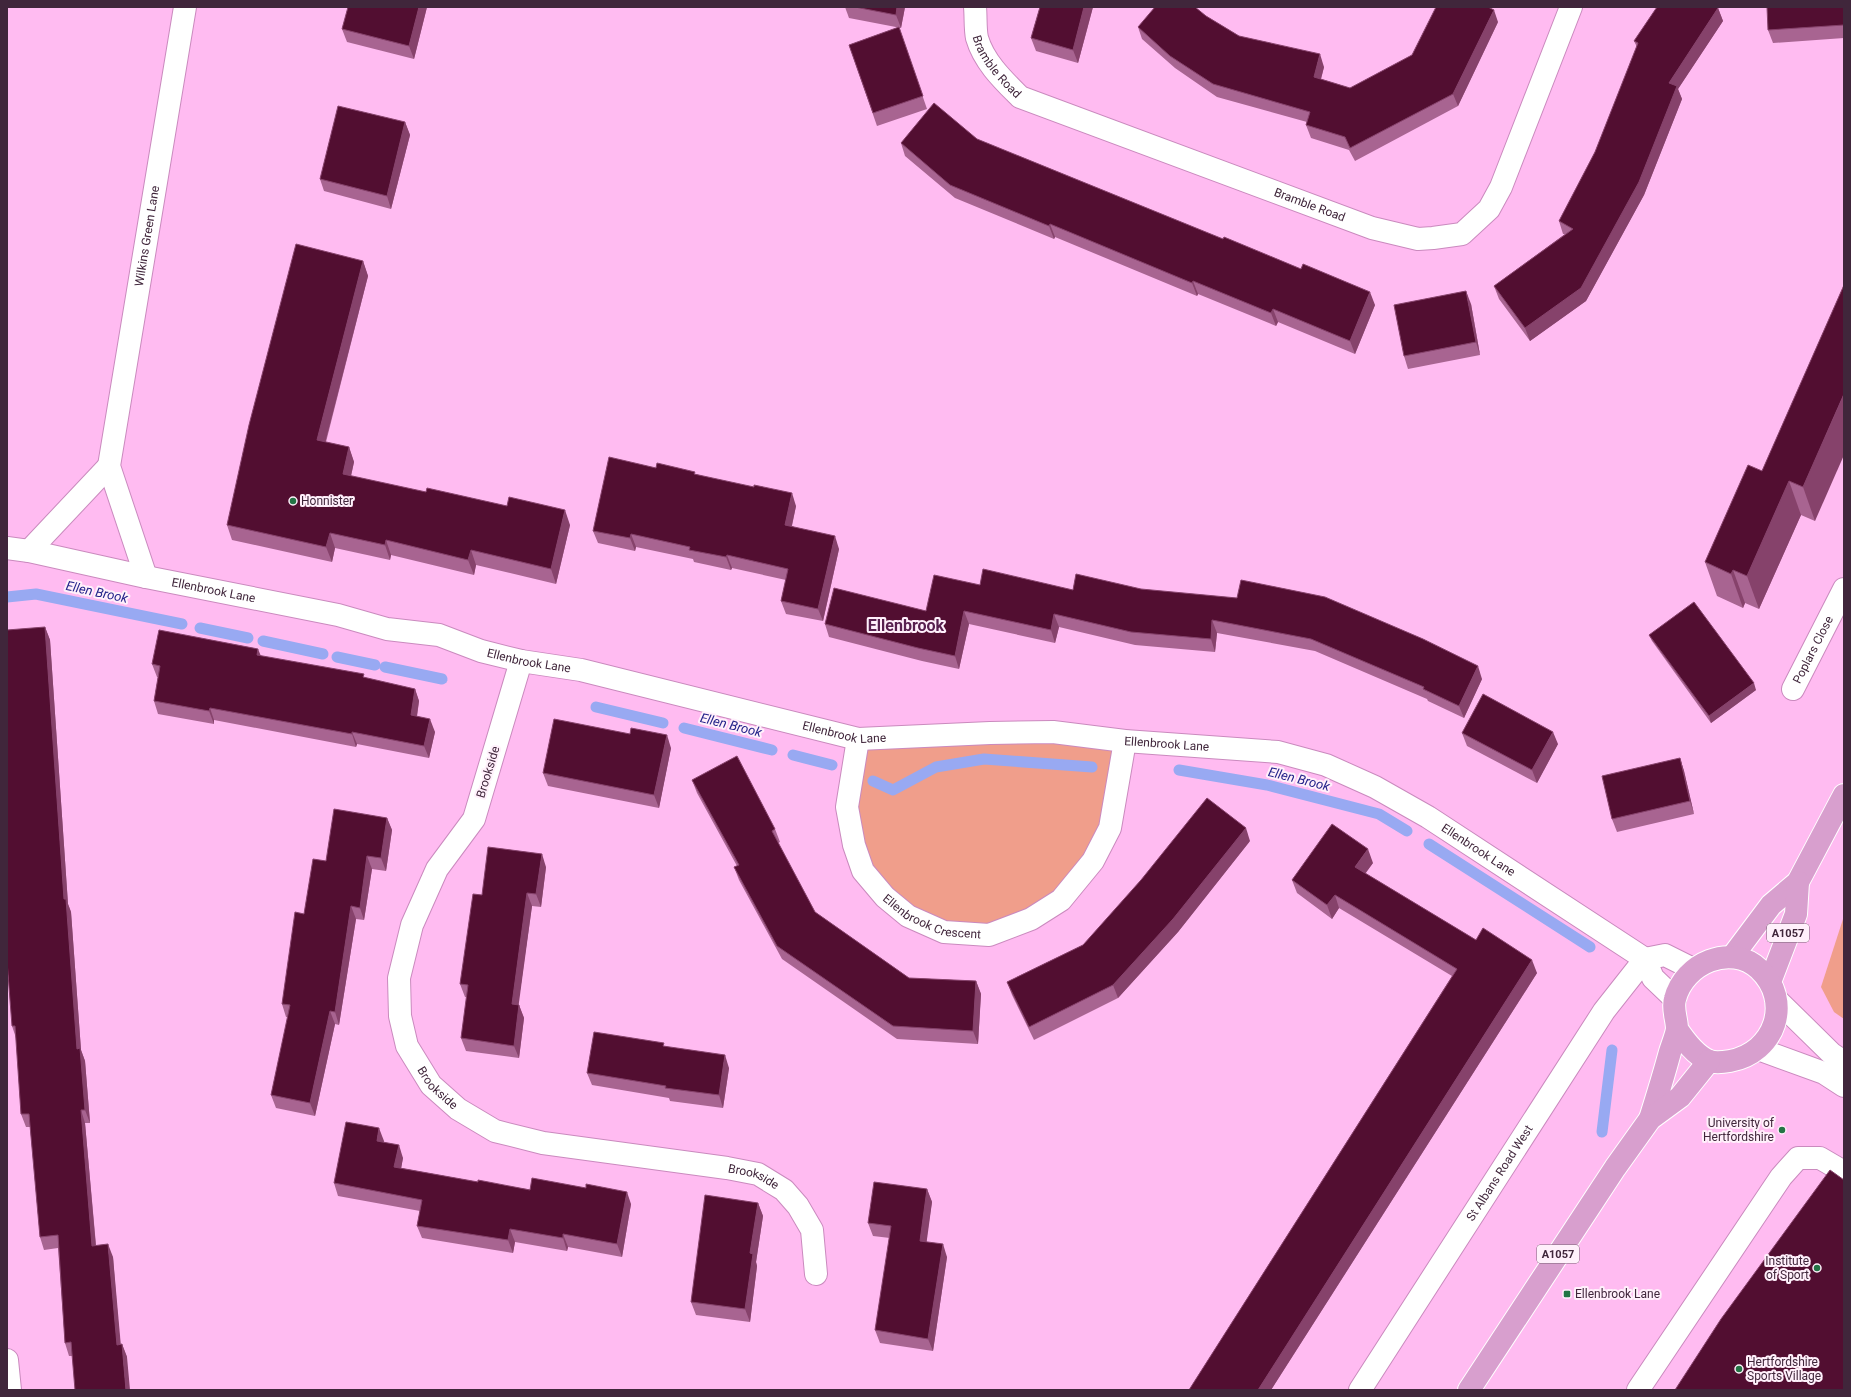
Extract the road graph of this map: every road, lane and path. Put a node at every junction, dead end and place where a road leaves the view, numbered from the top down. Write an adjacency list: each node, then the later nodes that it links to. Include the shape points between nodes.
1 (185, 7): 4 (street, Wilkins Green Lane)
2 (975, 7): 3 (street, Bramble Road, via 977,38 986,57 998,76 1020,97 1372,228 1418,239 1462,234 1489,209 1501,187)
3 (1571, 7)
4 (109, 466): 6 (street); 7 (street, Wilkins Green Lane)
5 (7, 548): 6 (street, Ellenbrook Lane)
6 (29, 551): 7 (street, Ellenbrook Lane)
7 (146, 577): 9 (street, Ellenbrook Lane, via 338,615 387,629 440,635 481,651)
8 (1844, 589): 10 (street, Poplars Close)
9 (521, 661): 11 (street, Ellenbrook Lane, via 580,670); 27 (street, Brookside, via 474,819 437,870 412,925 399,978 400,1016 407,1046 431,1085 458,1109 495,1131 543,1143 758,1174 784,1190 798,1206 812,1230)
10 (1793, 689)
11 (858, 738): 12 (street, Ellenbrook Lane, via 1053,732); 12 (street, Ellenbrook Crescent, via 847,807 854,845 863,871 885,897 908,916 944,932 989,935 1031,920 1061,900 1093,861 1110,828)
12 (1125, 741): 16 (street, Ellenbrook Lane, via 1278,752 1326,765 1375,787 1428,817)
13 (1844, 795): 14 (main road, A1057)
14 (1798, 882): 15 (main road, A1057, via 1771,905); 18 (main road, A1057, via 1796,914)
15 (1732, 957): 17 (main road, A1057, via 1715,959); 18 (main road, A1057, via 1748,961 1759,970)
16 (1645, 959): 17 (street, via 1665,955); 19 (street, via 1653,978); 30 (street, St Albans Road West, via 1604,1011)
17 (1693, 969): 19 (main road, A1057, via 1682,982)
18 (1773, 991): 21 (main road, A1057, via 1777,1016 1773,1031); 23 (street, via 1832,1054)
19 (1675, 999): 20 (main road, A1057)
20 (1677, 1029): 22 (main road, via 1696,1052); 25 (main road, A1057)
21 (1758, 1049): 22 (main road, A1057, via 1739,1059); 24 (street, via 1824,1073)
22 (1709, 1061): 25 (main road, A1057, via 1680,1097)
23 (1844, 1062)
24 (1844, 1086)
25 (1650, 1119): 31 (main road, A1057)
26 (1844, 1172): 32 (street, via 1820,1158 1798,1158 1781,1177)
27 (816, 1274)
28 (7, 1360): 29 (street)
29 (10, 1390)
30 (1360, 1390)
31 (1469, 1390)
32 (1638, 1390)

